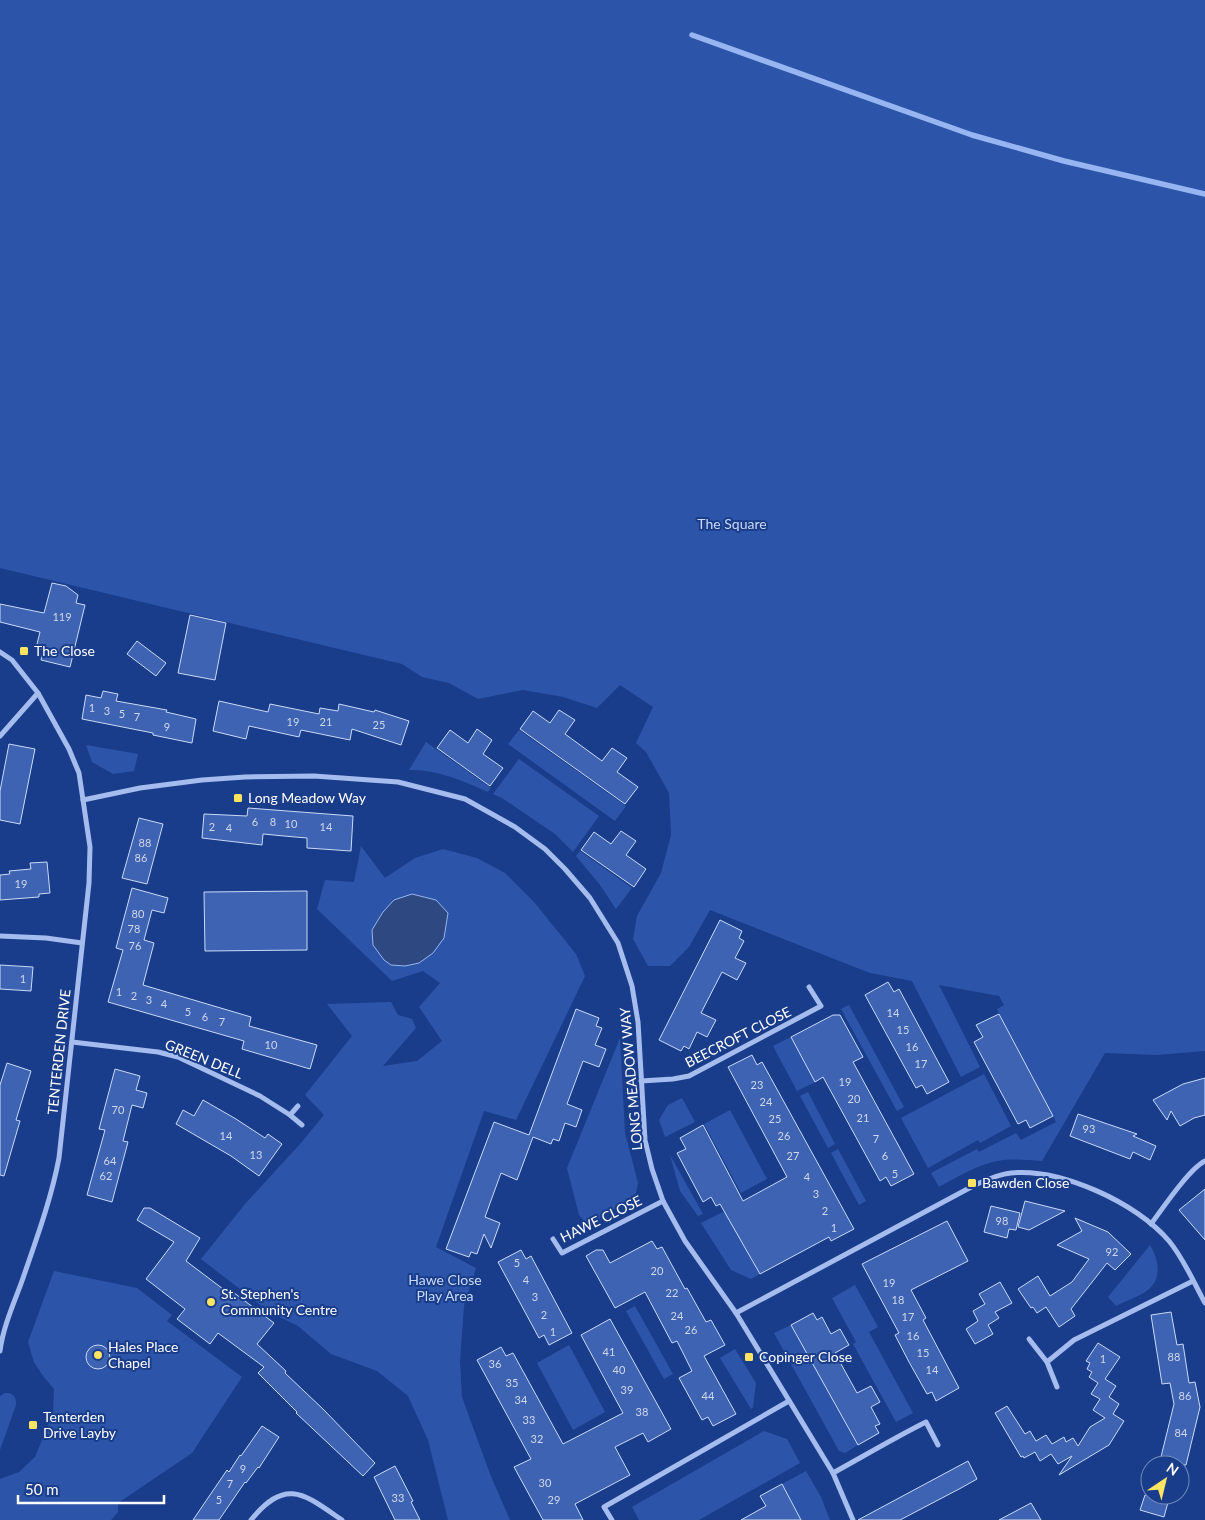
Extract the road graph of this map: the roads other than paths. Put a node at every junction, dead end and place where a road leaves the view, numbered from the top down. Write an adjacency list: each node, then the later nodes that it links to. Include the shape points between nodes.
1 (0, 652): 2 (street, TENTERDEN DRIVE, via 12,660)
2 (38, 693): 3 (street); 4 (street, TENTERDEN DRIVE, via 79,773)
3 (0, 736)
4 (83, 800): 6 (street, TENTERDEN DRIVE, via 90,848); 9 (street, LONG MEADOW WAY, via 202,780 314,776 398,782 465,799 515,827 545,849 590,898 618,943 632,986 638,1022)
5 (0, 936): 6 (street)
6 (82, 943): 8 (street, TENTERDEN DRIVE)
7 (809, 987): 9 (street, BEECROFT CLOSE, via 821,1006 689,1076)
8 (72, 1042): 11 (street, GREEN DELL, via 158,1052 178,1058 252,1092); 21 (street, TENTERDEN DRIVE, via 54,1182)
9 (641, 1081): 14 (street, LONG MEADOW WAY, via 645,1140)
10 (298, 1106): 11 (street)
11 (290, 1115): 12 (street, GREEN DELL)
12 (302, 1125)
13 (1205, 1161): 15 (street, via 1189,1175)
14 (663, 1201): 16 (street, HAWE CLOSE, via 562,1253); 19 (street, LONG MEADOW WAY, via 685,1241)
15 (1151, 1224): 17 (street, via 1169,1241); 19 (street, via 1094,1188 1038,1174 1011,1173 975,1185)
16 (553, 1238)
17 (1193, 1281): 18 (street); 24 (street, via 1074,1340)
18 (1205, 1304)
19 (736, 1313): 26 (street, LONG MEADOW WAY)
20 (0, 1321): 21 (street)
21 (6, 1323): 23 (street, TENTERDEN DRIVE)
22 (1029, 1339): 24 (street)
23 (0, 1351)
24 (1047, 1362): 25 (street)
25 (1057, 1387)
26 (789, 1401): 28 (street, LONG MEADOW WAY); 31 (street, via 604,1507)
27 (938, 1445): 28 (street, via 926,1422)
28 (833, 1473): 32 (street, LONG MEADOW WAY)
29 (251, 1520): 30 (street, via 274,1498 287,1493 313,1500)
30 (342, 1520)
31 (612, 1520)
32 (853, 1520)

